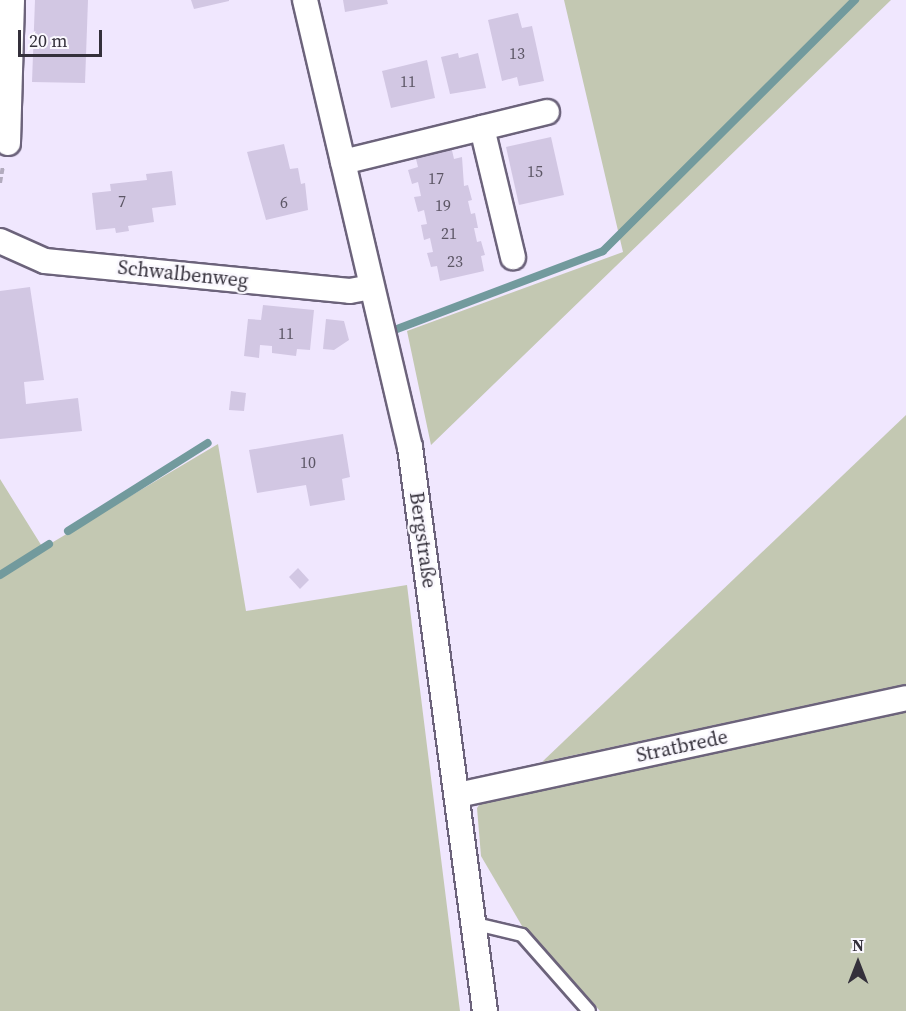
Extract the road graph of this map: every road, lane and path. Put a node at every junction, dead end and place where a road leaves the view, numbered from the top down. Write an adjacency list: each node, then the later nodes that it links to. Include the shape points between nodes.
1 (12, 0): 5 (street)
2 (305, 0): 6 (street, Bergstraße)
3 (547, 112): 4 (street)
4 (482, 128): 6 (street); 8 (street)
5 (8, 144)
6 (343, 162): 9 (street, Bergstraße)
7 (0, 241): 9 (street, Schwalbenweg, via 45,261 350,291)
8 (513, 257)
9 (370, 287): 11 (street, Bergstraße, via 410,447)
10 (906, 698): 11 (street, Stratbrede)
11 (458, 795): 12 (street, Bergstraße)
12 (476, 924): 13 (street, Bergstraße); 14 (lane, via 522,935)
13 (485, 1011)
14 (590, 1011)

